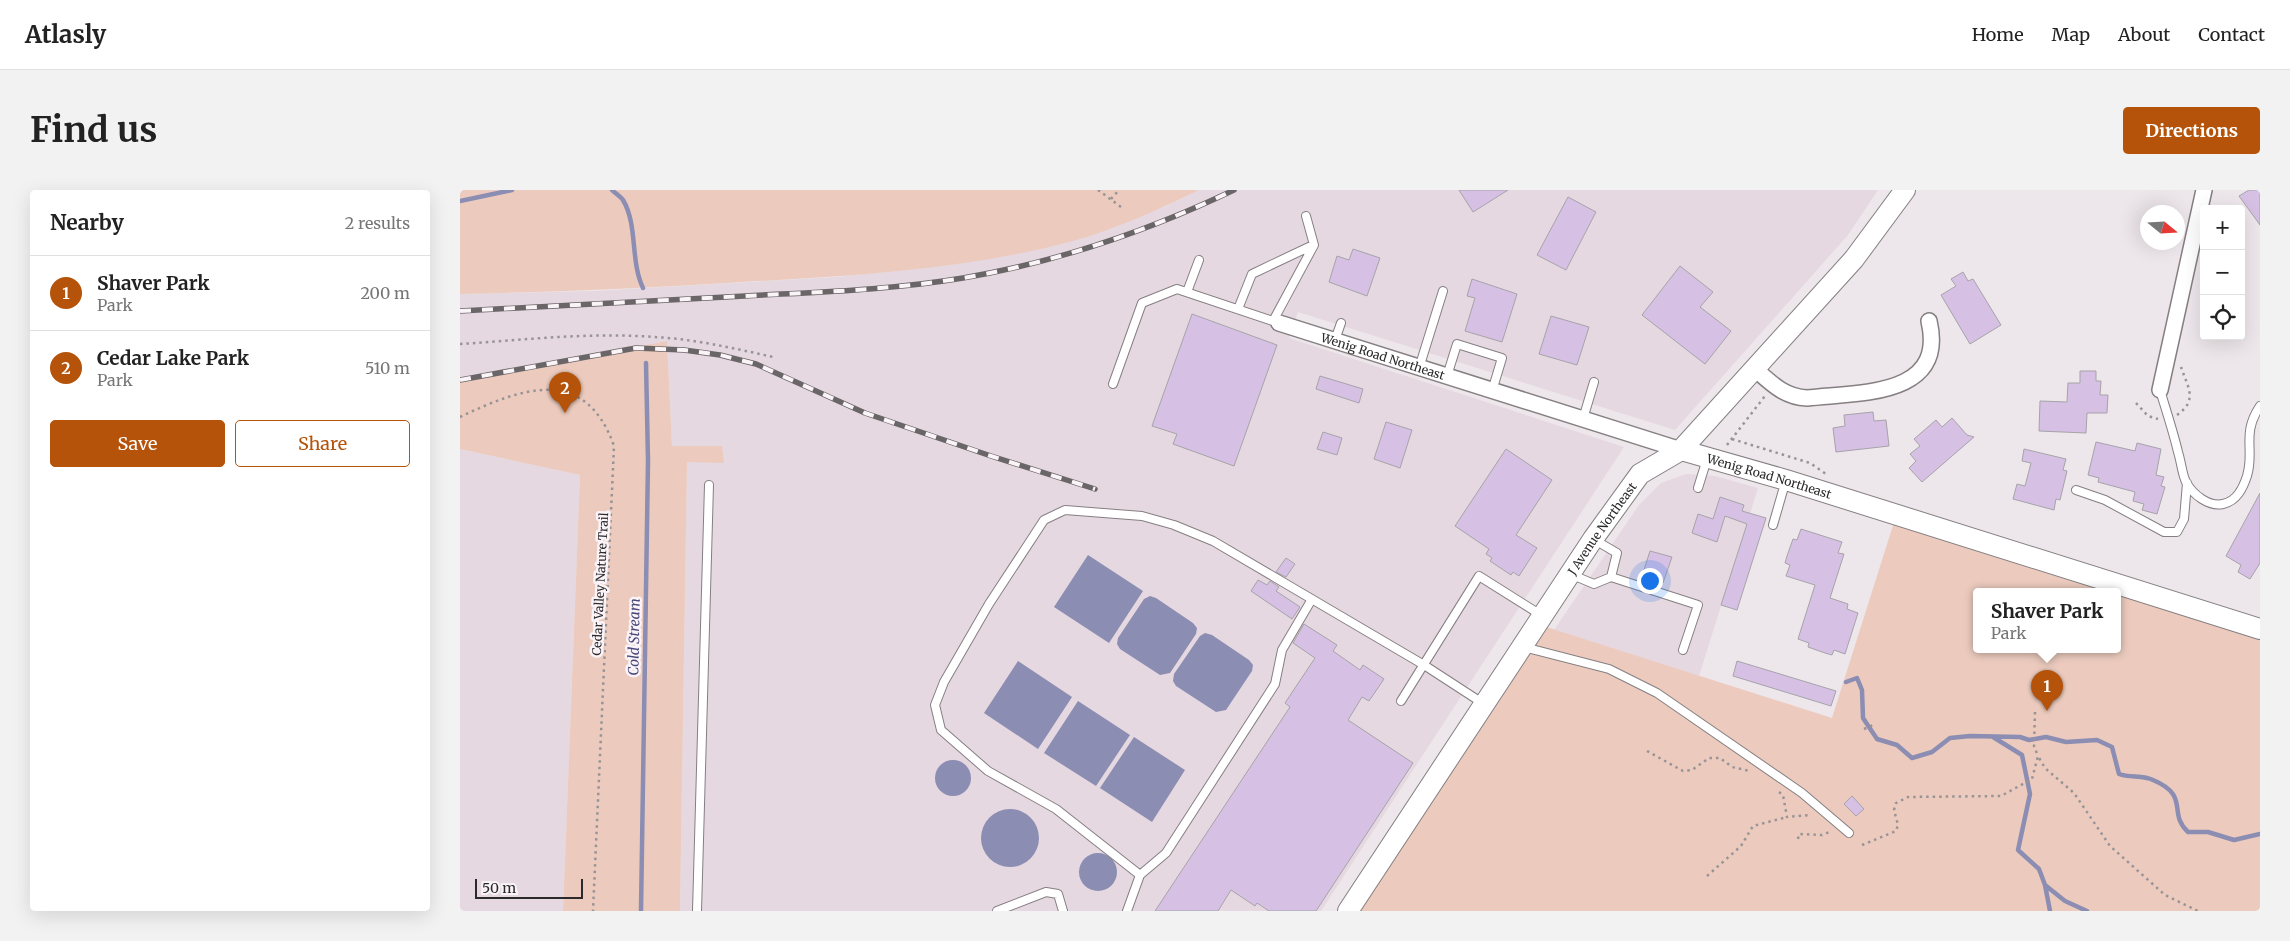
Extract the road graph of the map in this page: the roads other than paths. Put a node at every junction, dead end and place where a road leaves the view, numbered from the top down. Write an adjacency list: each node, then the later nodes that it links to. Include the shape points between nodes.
1 (1905, 190): 14 (street, J Avenue Northeast, via 1854,258)
2 (2204, 190): 19 (street)
3 (1306, 216): 4 (lane)
4 (1314, 245): 8 (lane, via 1252,274); 10 (lane)
5 (1200, 260): 7 (lane)
6 (1443, 291): 13 (lane)
7 (1187, 292): 8 (lane); 17 (lane, via 1177,289 1142,302)
8 (1238, 309): 10 (lane)
9 (1929, 321): 14 (street, via 1932,347 1928,360 1921,371 1897,387 1807,398 1784,394)
10 (1276, 322): 12 (street, Wenig Road Northeast)
11 (1342, 323): 12 (lane)
12 (1335, 340): 13 (street, Wenig Road Northeast)
13 (1420, 368): 15 (street, Wenig Road Northeast)
14 (1754, 368): 22 (street, J Avenue Northeast)
15 (1447, 376): 18 (street, Wenig Road Northeast); 18 (lane, via 1457,344 1502,358)
16 (1594, 382): 21 (lane)
17 (1113, 384)
18 (1492, 390): 21 (street, Wenig Road Northeast)
19 (2160, 390): 25 (lane)
20 (2260, 406): 25 (lane, via 2249,429 2248,474 2236,498 2228,503 2209,504)
21 (1583, 419): 22 (street, Wenig Road Northeast)
22 (1681, 450): 23 (street, Wenig Road Northeast); 30 (street, J Avenue Northeast, via 1640,474)
23 (1716, 453): 24 (street, Wenig Road Northeast); 27 (lane)
24 (1786, 480): 29 (lane); 35 (street, Wenig Road Northeast)
25 (2187, 483): 28 (lane, via 2184,519 2177,532 2171,533 2105,500)
26 (709, 485): 43 (lane)
27 (1698, 488)
28 (2076, 490)
29 (1773, 524)
30 (1593, 539): 31 (street, J Avenue Northeast); 32 (lane, via 1617,553)
31 (1570, 574): 32 (lane, via 1594,584); 34 (street, J Avenue Northeast)
32 (1611, 577): 37 (lane, via 1698,605)
33 (1312, 599): 38 (lane); 42 (lane, via 1282,650 1276,684 1166,853); 42 (lane, via 1213,541 1174,524 1142,516 1065,510 1044,520 989,604 941,689 935,705 941,730 988,771 1056,808)
34 (1543, 616): 36 (street, J Avenue Northeast); 38 (lane, via 1479,576)
35 (2260, 629)
36 (1522, 647): 40 (street, J Avenue Northeast); 41 (lane, via 1609,669 1657,693 1802,793)
37 (1684, 650)
38 (1424, 665): 39 (lane); 40 (lane)
39 (1401, 701)
40 (1484, 704): 47 (street, J Avenue Northeast)
41 (1848, 833)
42 (1140, 875): 46 (lane)
43 (696, 911)
44 (996, 911): 45 (lane, via 1046,892 1058,894)
45 (1063, 911)
46 (1128, 911)
47 (1348, 911)

